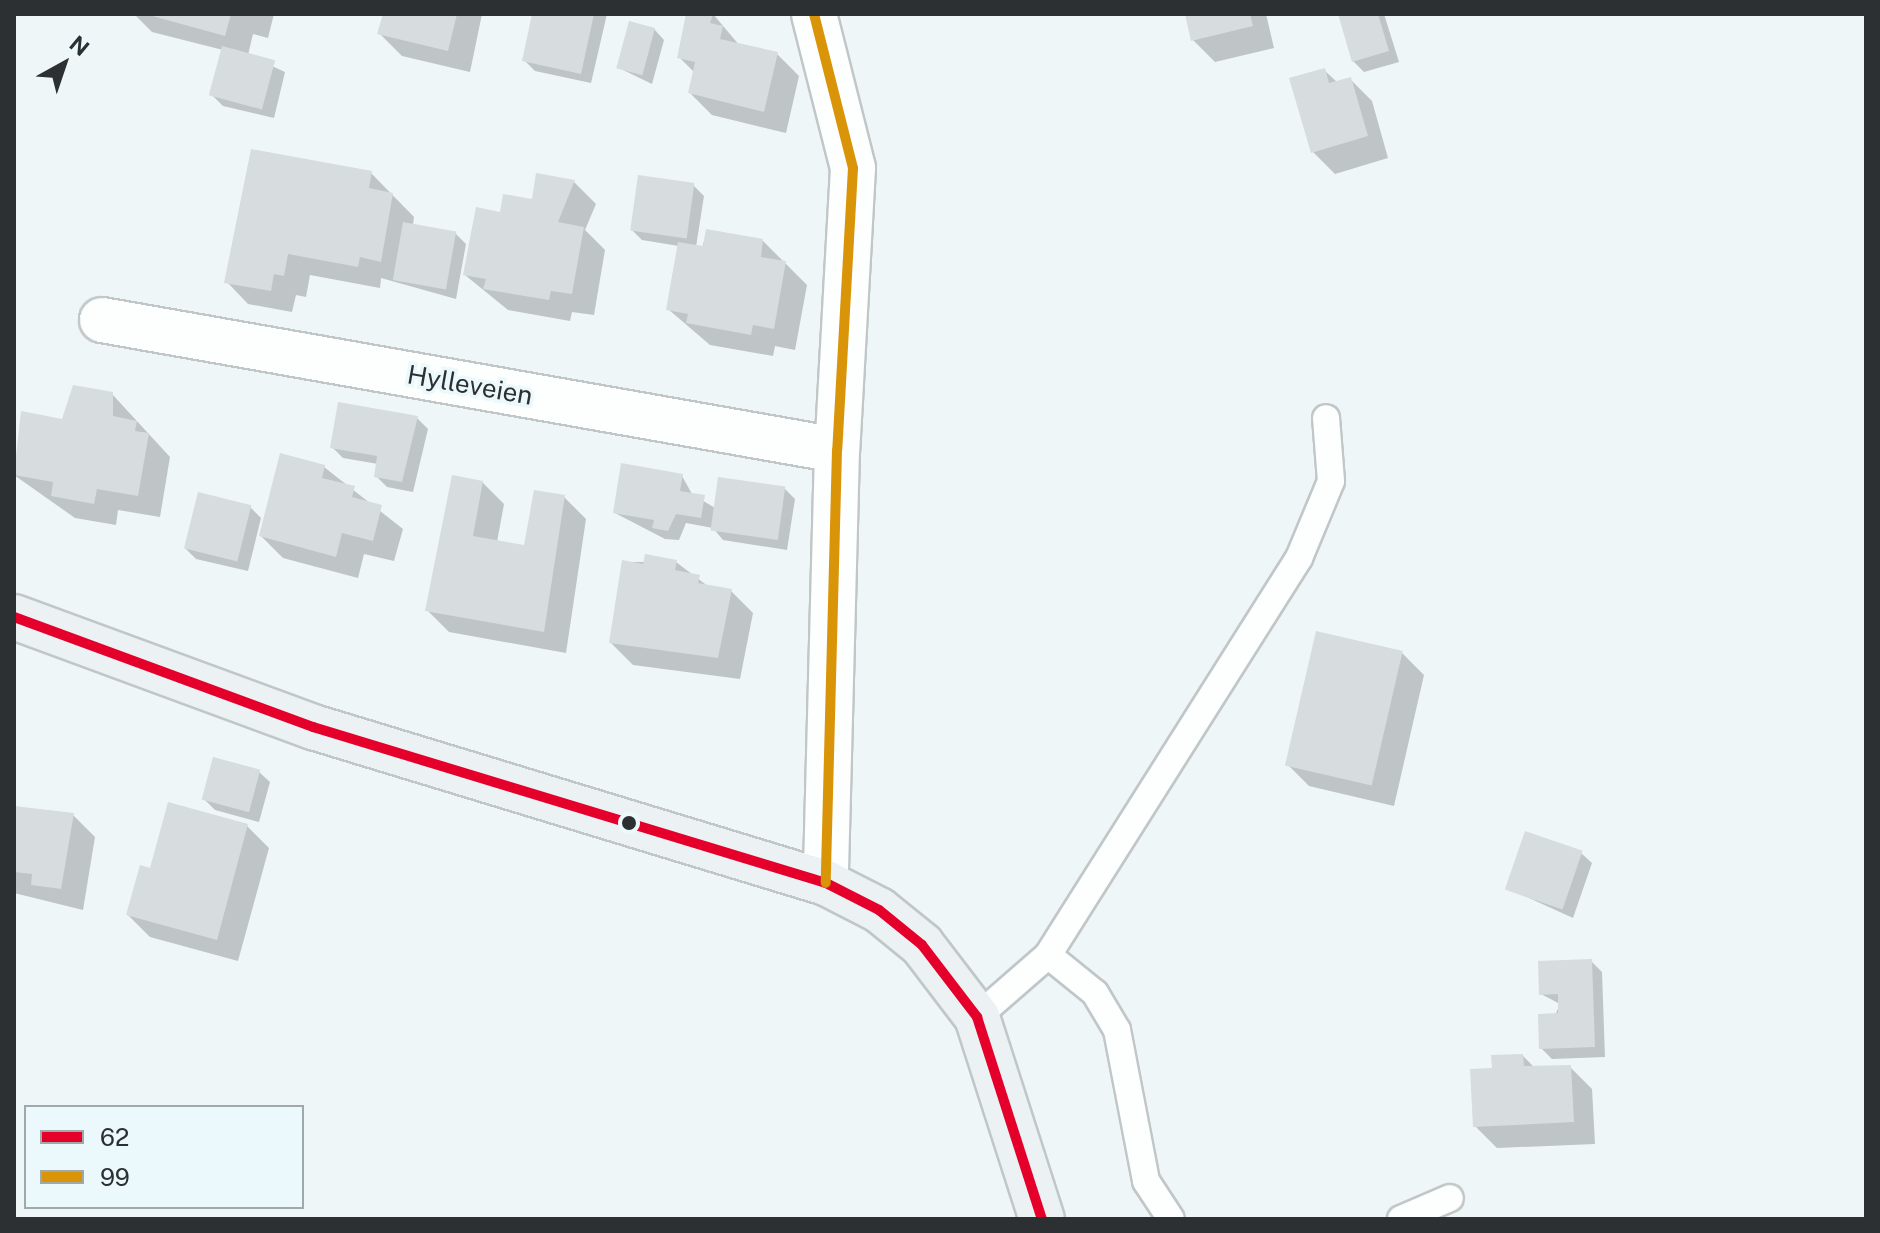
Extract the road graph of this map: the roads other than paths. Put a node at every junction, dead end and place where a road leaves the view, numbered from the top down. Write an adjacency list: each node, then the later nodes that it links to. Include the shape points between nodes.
1 (814, 14): 4 (street, via 853,168)
2 (102, 320): 4 (street, Hylleveien)
3 (1326, 418): 7 (lane, via 1331,481 1299,558)
4 (837, 450): 6 (street)
5 (14, 617): 6 (main road, via 48,624 313,727)
6 (826, 883): 8 (main road, via 879,910 922,945)
7 (1048, 955): 8 (lane); 11 (lane, via 1095,993 1117,1030 1146,1181)
8 (977, 1017): 10 (main road)
9 (1450, 1198): 12 (lane)
10 (1042, 1219)
11 (1171, 1219)
12 (1401, 1219)

